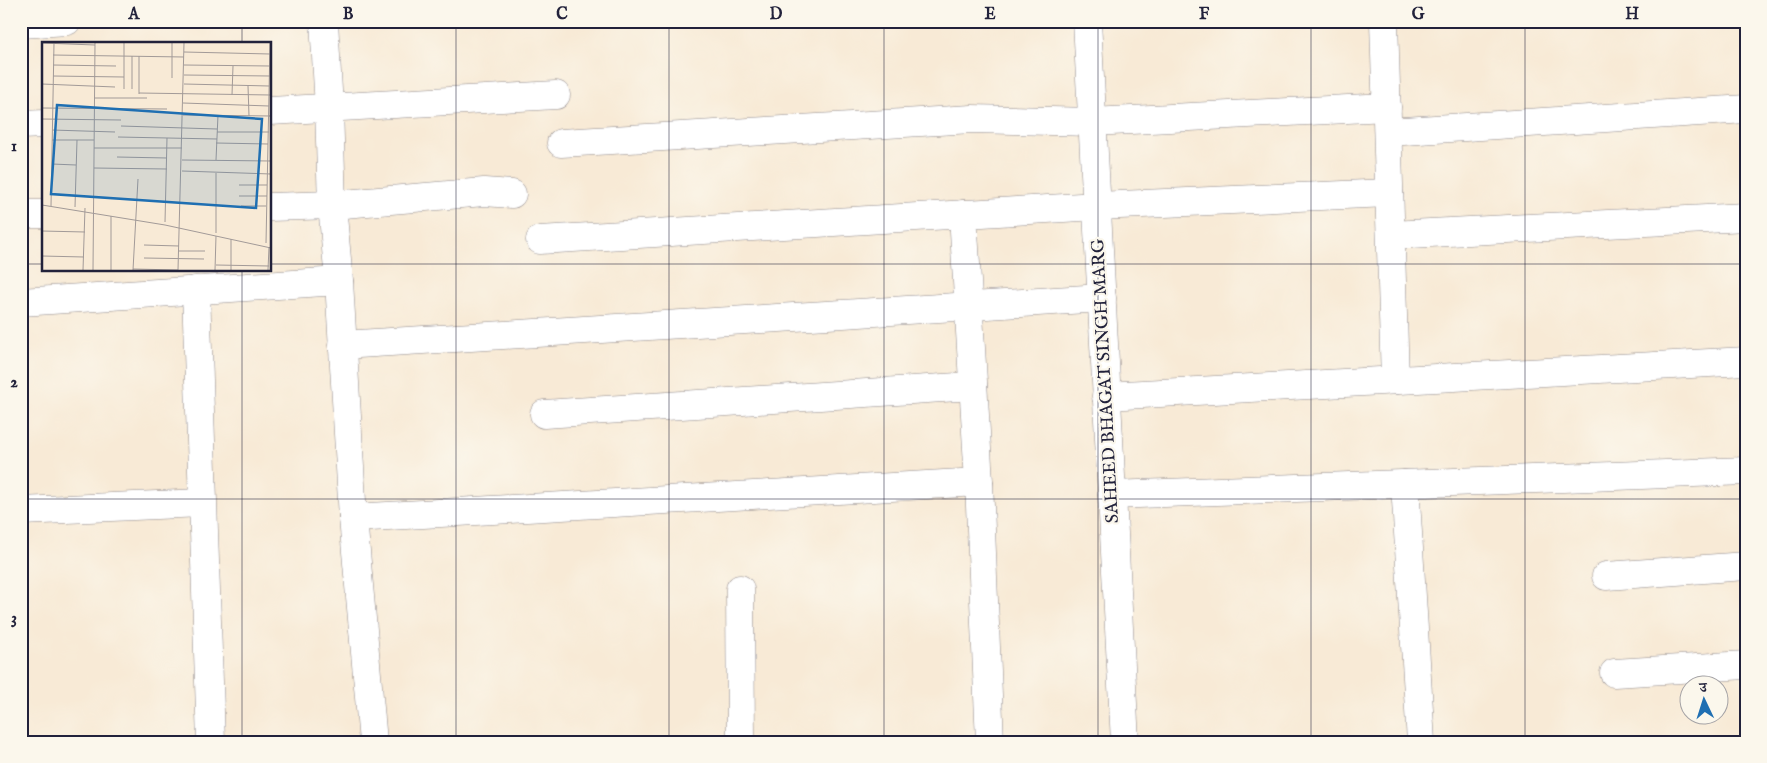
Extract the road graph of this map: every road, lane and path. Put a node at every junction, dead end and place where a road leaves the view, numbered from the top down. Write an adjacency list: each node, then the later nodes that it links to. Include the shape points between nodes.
1 (67, 21): 5 (street)
2 (324, 21): 7 (street)
3 (1087, 21): 11 (street, SAHEED BHAGAT SINGH MARG)
4 (1384, 21): 10 (street)
5 (21, 24)
6 (556, 95): 7 (street)
7 (329, 108): 9 (street); 17 (street)
8 (1746, 109): 10 (street)
9 (271, 111)
10 (1387, 119): 11 (street); 15 (street)
11 (1092, 122): 14 (street, via 972,119); 18 (street, SAHEED BHAGAT SINGH MARG)
12 (42, 124): 13 (street)
13 (21, 125)
14 (561, 143)
15 (1389, 193): 18 (street); 24 (street)
16 (512, 194): 17 (street, via 484,192)
17 (332, 205): 19 (street); 26 (street)
18 (1097, 206): 22 (street); 28 (street, SAHEED BHAGAT SINGH MARG)
19 (271, 207)
20 (21, 214): 21 (street)
21 (42, 214)
22 (963, 214): 25 (street); 30 (street)
23 (1746, 217): 24 (street)
24 (1391, 235): 33 (street)
25 (540, 240)
26 (339, 281): 27 (street); 31 (street)
27 (196, 290): 29 (street); 41 (street)
28 (1102, 298): 30 (street); 35 (street, SAHEED BHAGAT SINGH MARG)
29 (21, 302)
30 (969, 306): 31 (street); 34 (street)
31 (342, 345): 43 (street)
32 (1746, 361): 33 (street)
33 (1395, 380): 35 (street)
34 (974, 386): 36 (street); 38 (street)
35 (1106, 396): 40 (street, SAHEED BHAGAT SINGH MARG)
36 (544, 414)
37 (1746, 471): 39 (street)
38 (979, 482): 43 (street); 52 (street)
39 (1405, 484): 40 (street); 54 (street)
40 (1112, 495): 53 (street, SAHEED BHAGAT SINGH MARG)
41 (202, 503): 42 (street); 49 (street)
42 (21, 511)
43 (353, 518): 50 (street)
44 (1746, 566): 45 (street)
45 (1606, 576)
46 (740, 589): 51 (street)
47 (1746, 665): 48 (street)
48 (1614, 673)
49 (211, 742)
50 (373, 742)
51 (741, 742)
52 (990, 742)
53 (1125, 742)
54 (1421, 742)

